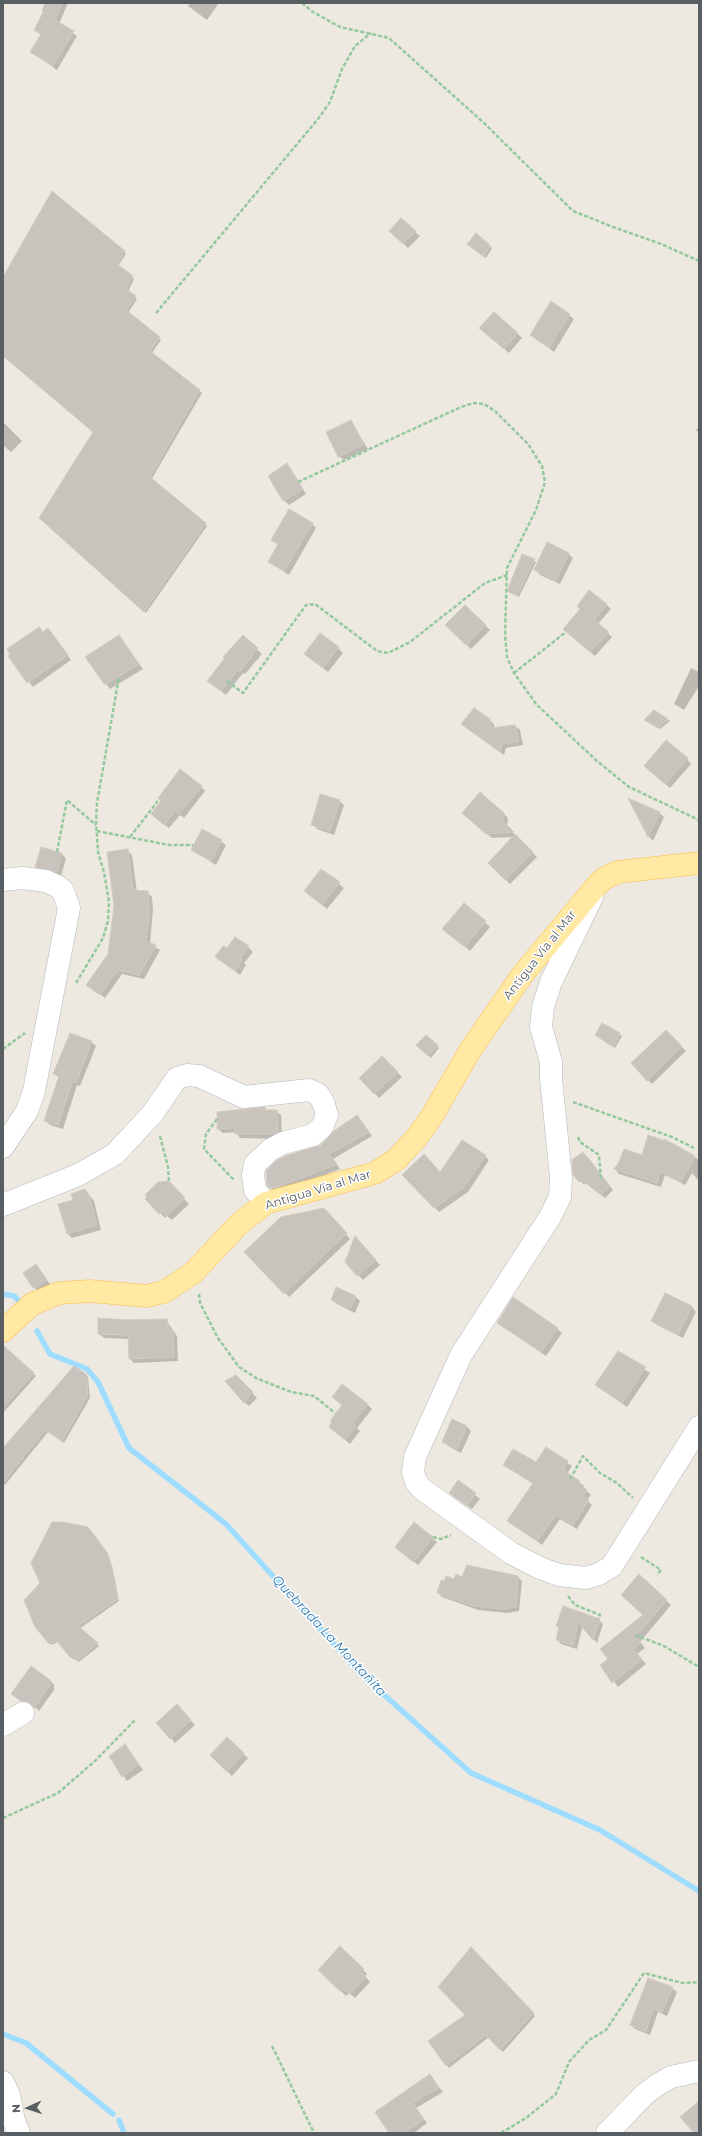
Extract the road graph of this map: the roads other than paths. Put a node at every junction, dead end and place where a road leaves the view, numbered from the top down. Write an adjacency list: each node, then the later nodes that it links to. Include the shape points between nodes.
1 (699, 863): 3 (main road, Antigua Vía al Mar, via 618,872)
2 (3, 880): 4 (street, via 22,878 57,886 63,891 69,908 34,1091 27,1111)
3 (598, 884): 5 (main road, Antigua Vía al Mar, via 523,974 470,1049 432,1116 397,1159 375,1173); 8 (street, via 551,982 543,1007 541,1027 551,1062 551,1086 561,1177 560,1197 550,1217 461,1355 415,1457 413,1472 416,1482 422,1489 511,1553 559,1575 582,1578 599,1574 612,1566)
4 (3, 1147)
5 (260, 1197): 6 (street, via 253,1175 255,1164 261,1157 283,1143 313,1135 326,1123 326,1109 318,1094 310,1090 244,1097 198,1076 187,1075 177,1078 153,1113 115,1154 98,1165); 7 (main road, Antigua Vía al Mar, via 239,1224 196,1269 164,1292 146,1296 90,1291 59,1293 32,1304)
6 (3, 1205)
7 (3, 1331)
8 (699, 1427)
9 (23, 1713): 10 (street)
10 (3, 1725)
11 (699, 2071): 15 (street, via 671,2078 657,2085)
12 (3, 2082): 13 (street, via 9,2095)
13 (7, 2108): 14 (street)
14 (19, 2133)
15 (607, 2133)

